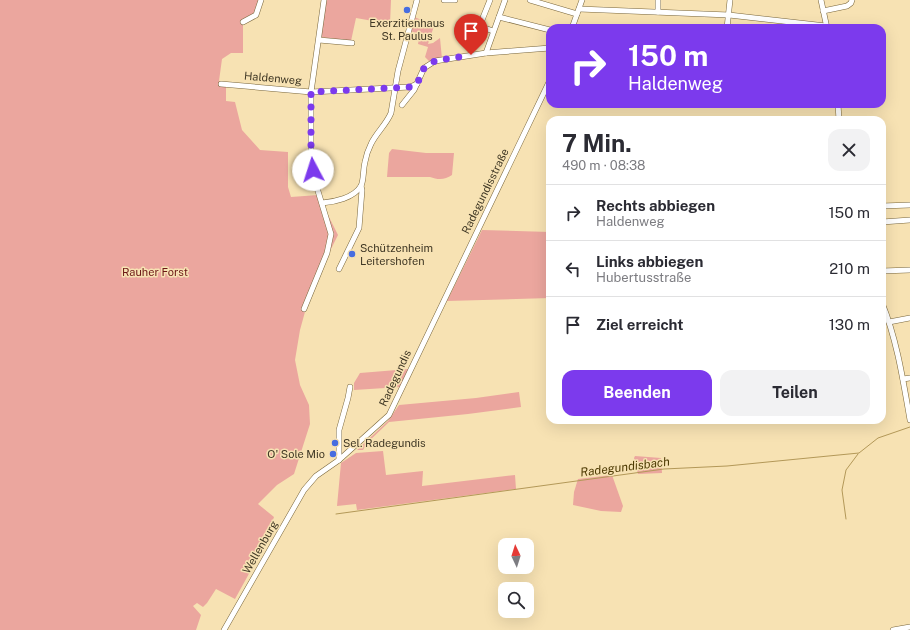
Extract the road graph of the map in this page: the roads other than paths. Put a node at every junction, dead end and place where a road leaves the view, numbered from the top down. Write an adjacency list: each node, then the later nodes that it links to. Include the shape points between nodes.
1 (261, 0): 19 (street, via 256,15)
2 (324, 0): 26 (street)
3 (418, 0): 32 (street)
4 (444, 0): 5 (street)
5 (455, 0)
6 (490, 0): 25 (street, via 480,25 482,28)
7 (505, 0): 18 (street)
8 (530, 0): 15 (street)
9 (582, 0): 15 (street)
10 (658, 0): 16 (street)
11 (730, 0): 17 (street)
12 (821, 0): 14 (street)
13 (852, 0): 14 (street, via 847,6)
14 (823, 10): 23 (street)
15 (578, 12): 16 (street); 20 (street)
16 (658, 12): 17 (street)
17 (728, 15): 21 (street); 22 (street)
18 (500, 17): 24 (street); 25 (street)
19 (243, 22)
20 (574, 24)
21 (727, 24)
22 (802, 24)
23 (825, 24)
24 (546, 29)
25 (493, 30): 29 (street)
26 (318, 40): 27 (street); 34 (street)
27 (352, 43)
28 (546, 48): 29 (street)
29 (486, 53): 31 (street, via 435,61 424,68)
30 (222, 84): 34 (street, Haldenweg)
31 (417, 84): 32 (street, Haldenweg); 35 (street)
32 (395, 88): 34 (street, Haldenweg); 36 (street, via 391,113 370,146 365,160)
33 (546, 88): 46 (street, Radegundisstraße)
34 (311, 92): 37 (street, via 312,162)
35 (402, 105)
36 (361, 186): 37 (street, via 344,198); 42 (street, via 359,228)
37 (322, 203): 45 (street, via 331,234 327,253)
38 (910, 205): 39 (street)
39 (886, 206)
40 (910, 220): 41 (street)
41 (886, 222)
42 (338, 269)
43 (910, 270): 44 (street)
44 (886, 271)
45 (304, 309)
46 (438, 311): 54 (street, Radegundis, via 390,415)
47 (886, 314): 49 (street)
48 (910, 318): 49 (street)
49 (889, 322): 51 (street)
50 (910, 378): 51 (street)
51 (903, 379): 53 (street)
52 (350, 388): 54 (street, via 339,430)
53 (910, 420)
54 (339, 460): 55 (street, Radegundis)
55 (316, 476): 57 (street, Wellenburg, via 304,490)
56 (910, 627): 58 (street)
57 (224, 630)
58 (893, 630)

